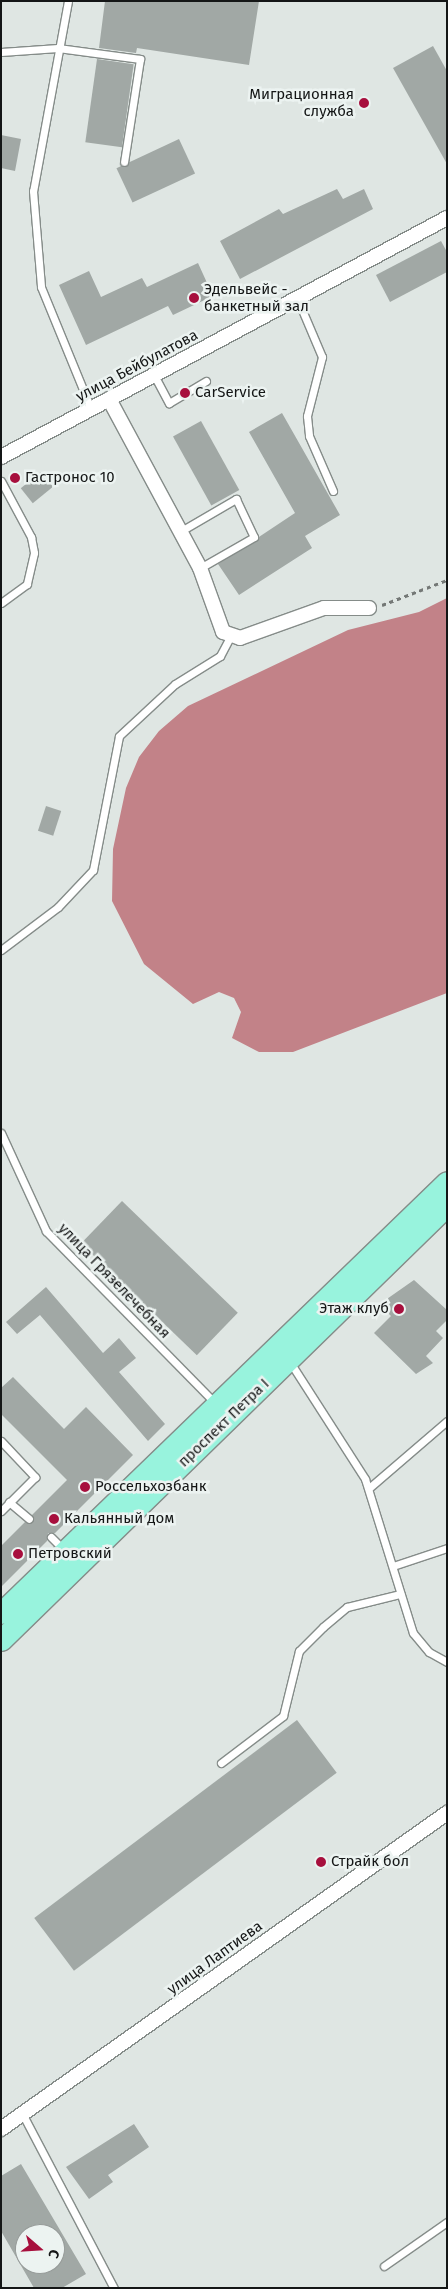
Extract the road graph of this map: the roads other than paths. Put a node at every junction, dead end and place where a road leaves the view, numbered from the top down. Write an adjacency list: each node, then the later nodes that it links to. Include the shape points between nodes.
1 (68, 1): 2 (lane)
2 (58, 48): 3 (lane); 4 (lane, via 140,59); 10 (lane, via 33,191 40,277)
3 (1, 52)
4 (124, 162)
5 (447, 218): 6 (street, улица Бейбулатова)
6 (297, 298): 7 (street, улица Бейбулатова); 13 (lane, via 322,357 307,416 309,436)
7 (154, 375): 8 (lane, via 169,403); 9 (street, улица Бейбулатова)
8 (206, 381)
9 (109, 400): 10 (street, улица Бейбулатова); 14 (street)
10 (91, 408): 11 (street, улица Бейбулатова)
11 (1, 457)
12 (1, 481): 16 (lane, via 31,536 34,553 27,584)
13 (333, 492)
14 (181, 531): 15 (street); 15 (lane, via 236,499 254,537)
15 (200, 568): 18 (street, via 223,632)
16 (1, 602)
17 (369, 608): 18 (street, via 324,608 240,638)
18 (230, 637): 19 (lane, via 220,656 175,684 119,736 93,870 58,907)
19 (1, 950)
20 (1, 1133): 24 (lane, улица Грязелечебная, via 46,1231)
21 (447, 1182): 24 (main road, проспект Петра I)
22 (447, 1205): 23 (main road, проспект Петра I)
23 (290, 1361): 27 (lane); 35 (main road, проспект Петра I)
24 (217, 1405): 34 (main road, проспект Петра I, via 58,1544)
25 (447, 1421): 27 (lane)
26 (1, 1441): 28 (lane, via 35,1477)
27 (369, 1488): 32 (lane)
28 (9, 1502): 29 (lane); 30 (lane)
29 (1, 1510)
30 (29, 1519)
31 (447, 1548): 32 (lane)
32 (393, 1566): 33 (lane)
33 (400, 1594): 36 (lane, via 413,1633 429,1652); 37 (lane, via 348,1607 323,1627 299,1652 283,1716)
34 (1, 1613)
35 (1, 1640)
36 (447, 1662)
37 (221, 1763)
38 (447, 1813): 39 (street, улица Лаптиева)
39 (24, 2115): 40 (street, улица Лаптиева); 43 (lane)
40 (1, 2129)
41 (447, 2222): 42 (lane)
42 (384, 2266)
43 (114, 2288)

